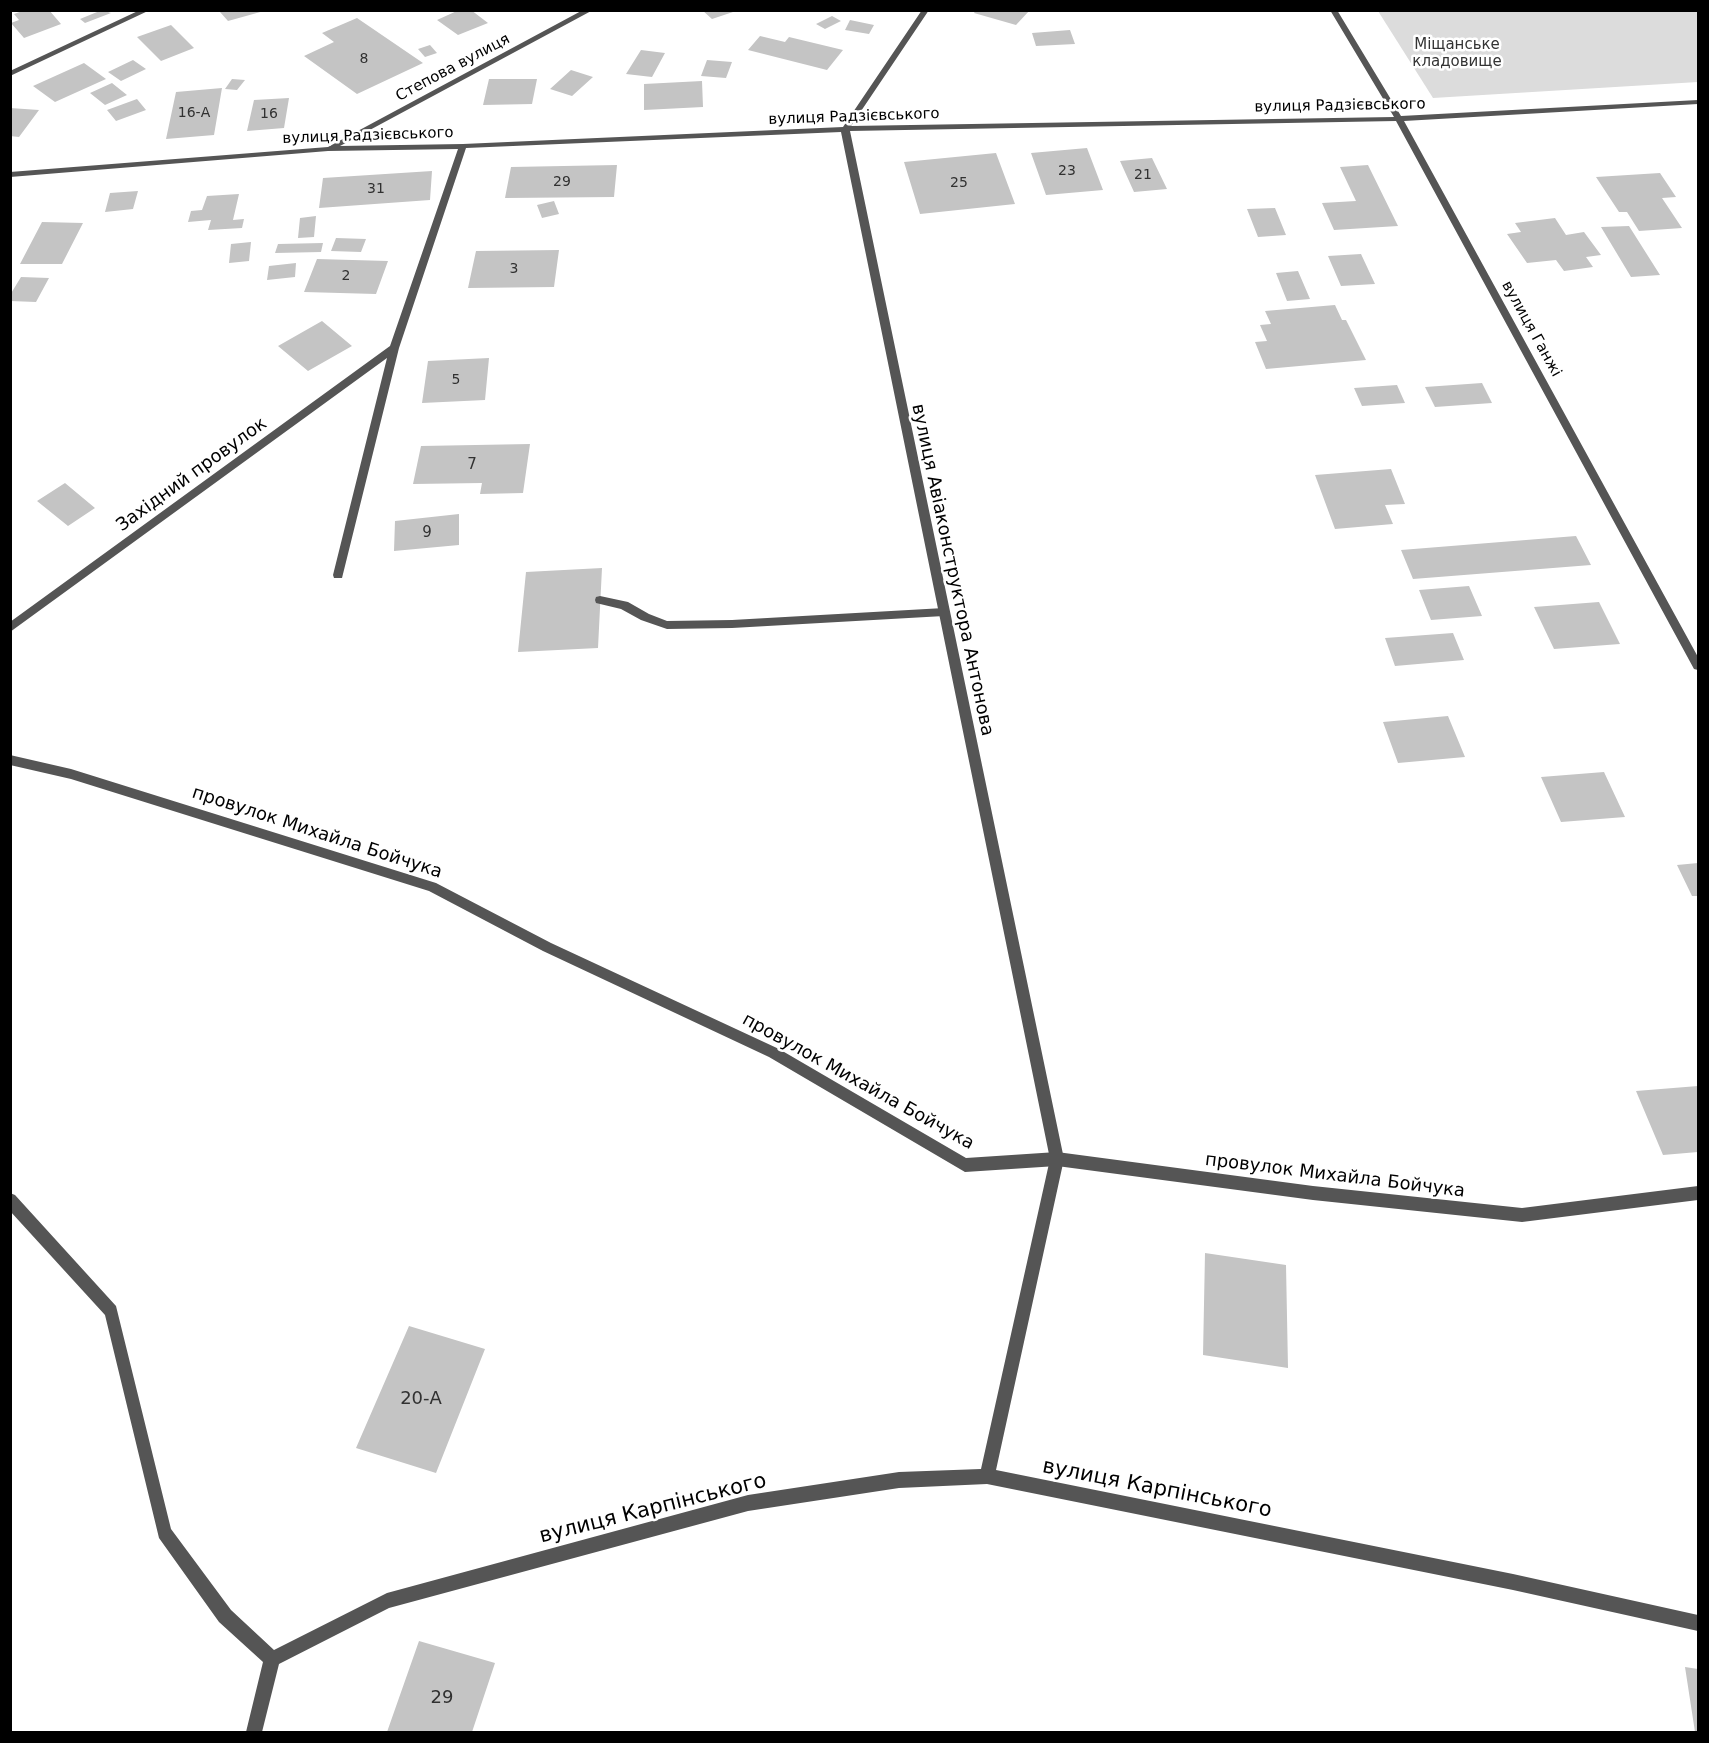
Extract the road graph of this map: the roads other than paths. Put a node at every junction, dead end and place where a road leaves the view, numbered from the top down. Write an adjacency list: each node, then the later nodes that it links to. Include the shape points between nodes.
1 (147, 10): 5 (street)
2 (590, 10): 10 (street, Степова вулиця)
3 (926, 10): 8 (street)
4 (1333, 10): 7 (street, вулиця Ганжі)
5 (10, 74)
6 (1698, 102): 7 (street, вулиця Радзієвського)
7 (1399, 119): 8 (street, вулиця Радзієвського); 17 (street, вулиця Ганжі)
8 (845, 129): 9 (street, вулиця Радзієвського); 15 (street, вулиця Авіаконструктора Антонова)
9 (464, 146): 10 (street, вулиця Радзієвського); 12 (street)
10 (328, 149): 11 (street, вулиця Радзієвського)
11 (10, 175)
12 (394, 348): 13 (street); 16 (street, Західний провулок)
13 (338, 575)
14 (600, 600): 15 (street, via 624,605 667,625)
15 (944, 612): 19 (street, вулиця Авіаконструктора Антонова)
16 (10, 628)
17 (1698, 666)
18 (10, 760): 19 (street, провулок Михайла Бойчука, via 82,777 432,887 547,947 774,1053 965,1165)
19 (1057, 1159): 20 (street, провулок Михайла Бойчука, via 1313,1193 1522,1215); 22 (street)
20 (1698, 1193)
21 (10, 1200): 24 (street, via 111,1311 164,1533 225,1616)
22 (987, 1476): 23 (street, вулиця Карпінського); 24 (street, вулиця Карпінського, via 899,1480 748,1503 387,1600)
23 (1698, 1623)
24 (272, 1659): 25 (street)
25 (254, 1732)

